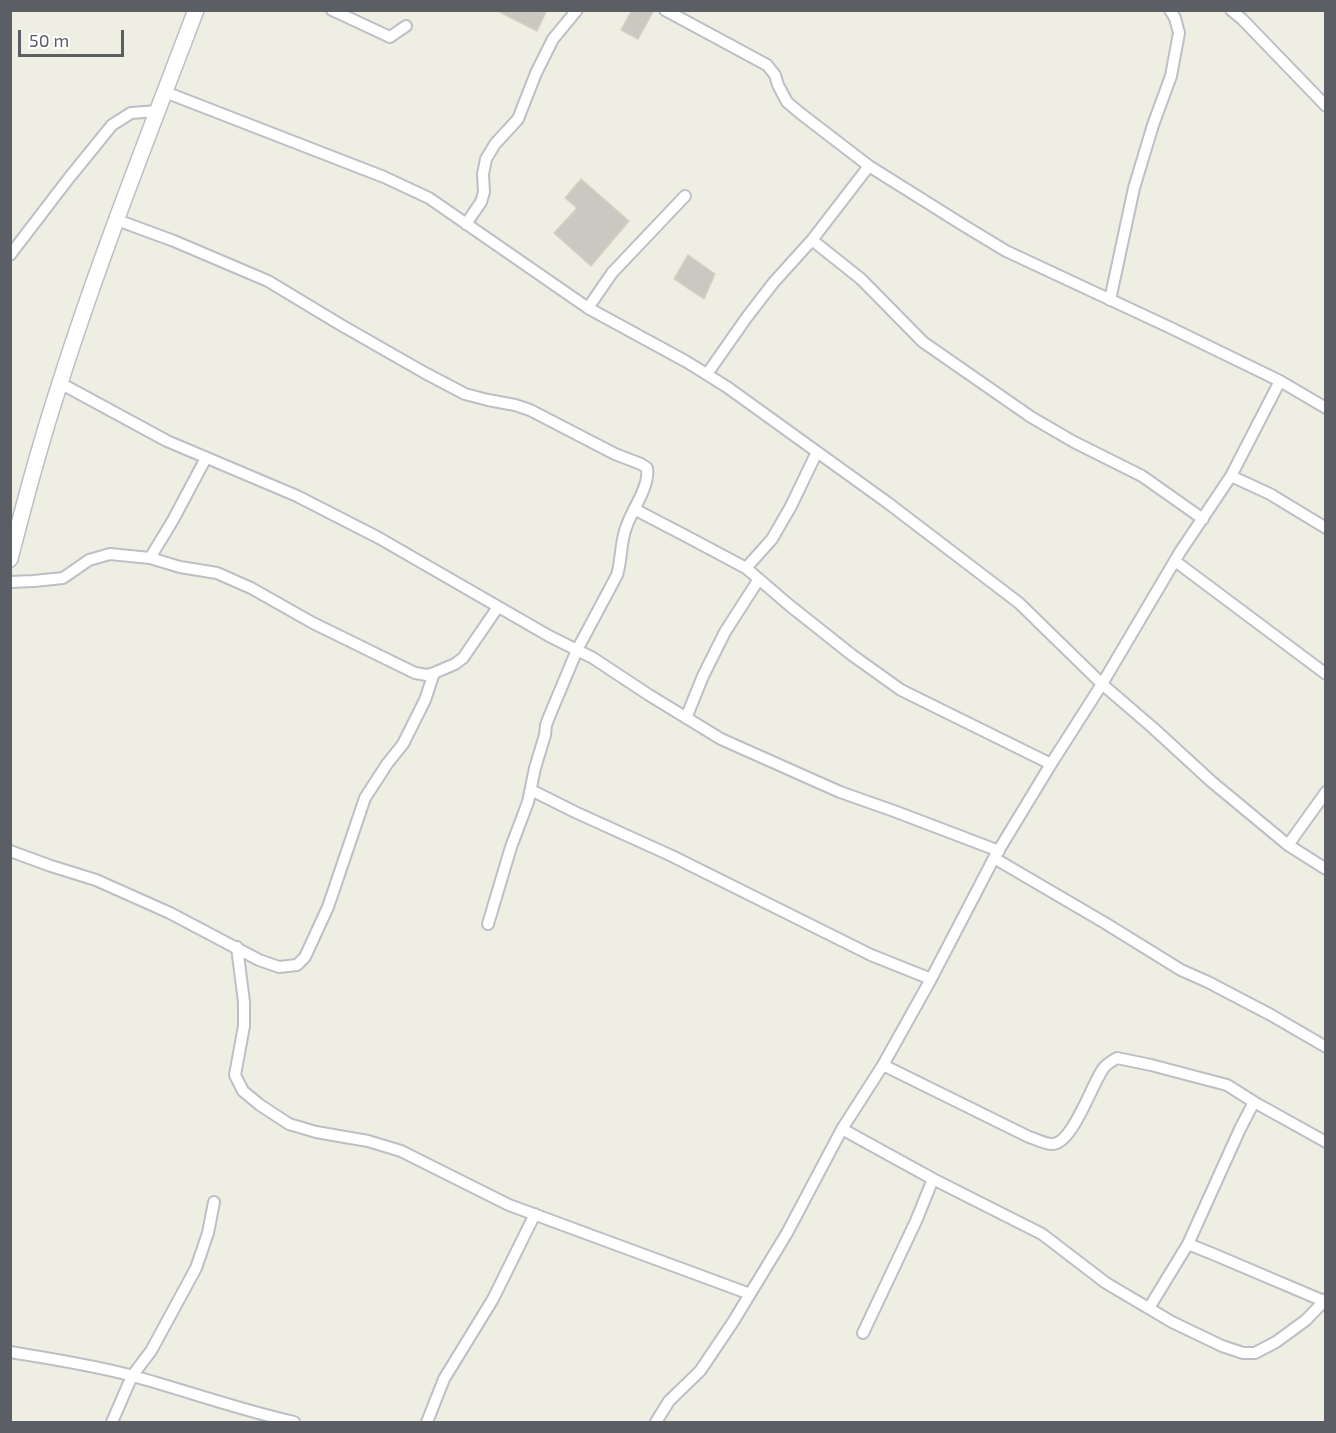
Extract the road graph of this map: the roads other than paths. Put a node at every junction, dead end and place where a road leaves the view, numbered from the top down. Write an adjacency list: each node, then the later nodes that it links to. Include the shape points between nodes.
1 (196, 10): 8 (street)
2 (332, 10): 7 (street, via 390,37)
3 (577, 10): 14 (street, via 553,39 518,119 486,159 481,202)
4 (665, 10): 11 (street, via 767,65 787,102)
5 (1231, 10): 9 (street)
6 (1174, 13): 17 (street, via 1179,33 1171,76 1134,188)
7 (406, 26)
8 (165, 92): 10 (street); 14 (street, via 384,177 429,198)
9 (1326, 106)
10 (158, 111): 13 (street); 16 (street, via 131,113 112,125)
11 (869, 166): 15 (street); 17 (street, via 1006,251)
12 (685, 196): 18 (street, via 612,273)
13 (117, 220): 21 (street); 26 (street, via 268,281 465,394 530,410 641,464 647,468 648,476)
14 (466, 224): 18 (street)
15 (812, 240): 19 (street, via 774,282); 27 (street, via 861,279 923,342 1031,417 1142,476)
16 (10, 255)
17 (1110, 300): 20 (street)
18 (588, 308): 19 (street)
19 (707, 374): 23 (street)
20 (1280, 381): 22 (street); 25 (street)
21 (60, 383): 24 (street); 30 (street)
22 (1326, 408)
23 (817, 452): 32 (street, via 772,539); 39 (street, via 1019,603)
24 (206, 458): 29 (street); 35 (street, via 297,496)
25 (1231, 476): 27 (street); 28 (street)
26 (634, 509): 32 (street); 36 (street, via 622,541 617,575)
27 (1203, 519): 31 (street)
28 (1326, 528)
29 (150, 558): 34 (street, via 110,554 89,561 63,578); 37 (street, via 217,573 407,670)
30 (10, 559)
31 (1175, 561): 38 (street); 39 (street)
32 (746, 568): 33 (street)
33 (759, 579): 40 (street, via 725,632); 41 (street, via 901,690)
34 (10, 582)
35 (498, 607): 36 (street); 37 (street, via 463,658)
36 (577, 650): 40 (street); 42 (street, via 546,725)
37 (434, 673): 49 (street, via 408,734 365,798 328,907 305,957 297,965 279,967)
38 (1326, 674)
39 (1102, 684): 41 (street); 44 (street)
40 (686, 718): 46 (street, via 721,739 840,792)
41 (1051, 764): 46 (street)
42 (531, 790): 48 (street); 50 (street, via 871,955)
43 (1326, 792): 44 (street)
44 (1288, 845): 47 (street)
45 (10, 851): 49 (street, via 96,880)
46 (997, 854): 50 (street); 51 (street, via 1180,970)
47 (1326, 869)
48 (488, 924)
49 (237, 947): 58 (street, via 244,1026 235,1075 243,1091 289,1124 401,1151)
50 (931, 979): 52 (street)
51 (1326, 1047)
52 (883, 1065): 53 (street, via 1029,1137 1052,1144 1062,1141 1104,1067 1118,1058 1227,1085); 54 (street)
53 (1254, 1102): 55 (street); 59 (street)
54 (842, 1129): 56 (street); 60 (street)
55 (1326, 1142)
56 (933, 1179): 62 (street, via 1042,1234 1106,1283); 63 (street)
57 (214, 1202): 65 (street, via 196,1268 151,1351)
58 (535, 1214): 60 (street); 68 (street, via 493,1299 444,1379)
59 (1188, 1245): 61 (street); 62 (street)
60 (750, 1294): 69 (street, via 700,1371 669,1401)
61 (1325, 1301): 62 (street, via 1306,1320 1255,1353 1222,1346)
62 (1149, 1308)
63 (863, 1333)
64 (10, 1352): 65 (street)
65 (132, 1376): 66 (street); 67 (street)
66 (112, 1422)
67 (294, 1422)
68 (427, 1422)
69 (656, 1422)

